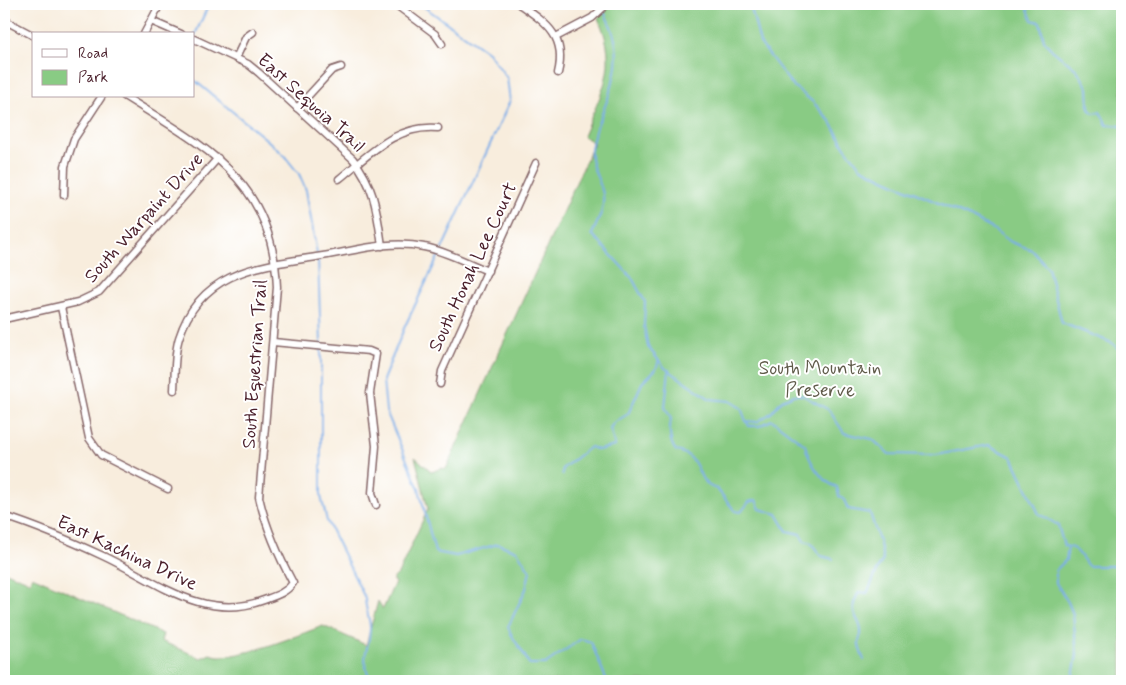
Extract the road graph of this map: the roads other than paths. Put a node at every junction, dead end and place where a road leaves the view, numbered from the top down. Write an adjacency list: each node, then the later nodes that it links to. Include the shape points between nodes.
1 (160, 4): 6 (street)
2 (395, 4): 13 (street, via 436,34)
3 (519, 4): 11 (street, via 551,29)
4 (607, 4): 11 (street, via 600,12)
5 (4, 20): 10 (street)
6 (151, 20): 7 (street); 8 (street)
7 (145, 32)
8 (177, 32)
9 (253, 32): 14 (street, via 246,37)
10 (32, 35)
11 (556, 37): 16 (street, via 561,61)
12 (195, 39): 14 (street, East Sequoia Trail)
13 (442, 44)
14 (236, 58): 19 (street, East Sequoia Trail, via 259,73)
15 (341, 67): 19 (street, via 332,70)
16 (558, 73)
17 (101, 98): 25 (street, via 74,139 65,166)
18 (127, 98): 21 (street, South Equestrian Trail)
19 (297, 108): 23 (street, East Sequoia Trail)
20 (438, 128): 23 (street, via 418,128 392,137)
21 (218, 158): 27 (street, South Equestrian Trail, via 250,194 270,235); 29 (street, South Warpaint Drive, via 108,284 90,298)
22 (536, 163): 28 (street, South Honah Lee Court)
23 (358, 164): 24 (street); 26 (street, East Sequoia Trail, via 375,197)
24 (339, 179)
25 (64, 195)
26 (382, 246): 27 (street); 28 (street, via 408,244 436,250)
27 (276, 262): 31 (street, South Equestrian Trail); 33 (street, via 246,269 222,280 202,297 187,318 178,339)
28 (488, 271): 32 (street, South Honah Lee Court, via 442,371)
29 (62, 307): 30 (street, South Warpaint Drive); 34 (street, via 89,438 101,455)
30 (4, 319)
31 (273, 342): 35 (street, via 369,351 377,356 370,381 376,446 372,493); 37 (street, South Equestrian Trail, via 259,497 278,556)
32 (440, 384)
33 (174, 390)
34 (168, 489)
35 (376, 505)
36 (4, 516): 37 (street, East Kachina Drive, via 106,557 192,602 244,605 288,590)
37 (293, 583)

